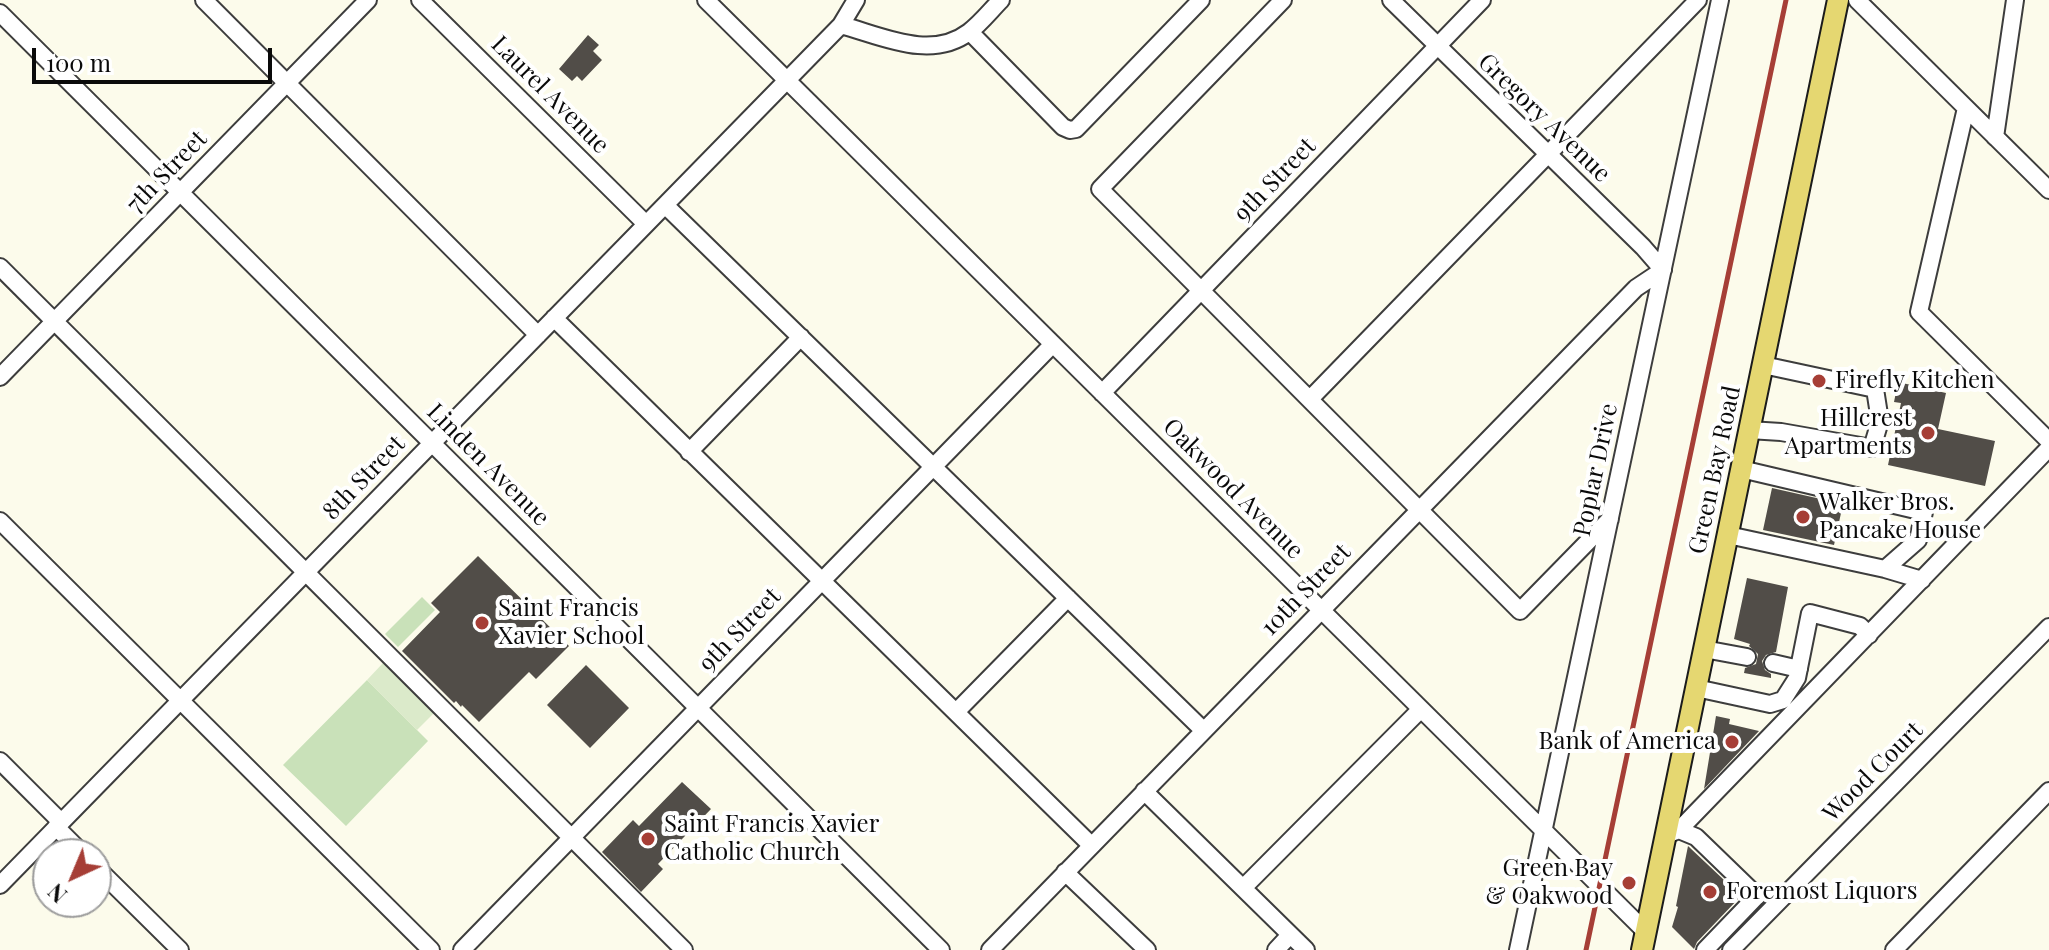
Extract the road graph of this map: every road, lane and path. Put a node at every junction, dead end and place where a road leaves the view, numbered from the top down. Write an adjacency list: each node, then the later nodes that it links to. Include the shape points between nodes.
1 (204, 0): 21 (street)
2 (368, 0): 21 (street, 7th Street)
3 (420, 0): 28 (street, Laurel Avenue)
4 (706, 0): 20 (street, Oakwood Avenue)
5 (856, 0): 17 (street, 8th Street)
6 (1001, 0): 18 (street)
7 (1201, 0): 18 (street, via 1070,130)
8 (1283, 0): 31 (street, via 1100,189)
9 (1391, 0): 19 (street, Gregory Avenue)
10 (1482, 0): 19 (street, 9th Street)
11 (1698, 0): 24 (street)
12 (1720, 0): 30 (street, Poplar Drive)
13 (1838, 0): 37 (main road, Green Bay Road)
14 (1857, 0): 22 (street)
15 (2015, 0): 23 (street)
16 (0, 13): 26 (street, Linden Avenue)
17 (841, 25): 18 (street, via 924,47); 20 (street, 8th Street)
18 (970, 32)
19 (1437, 46): 24 (street, Gregory Avenue); 31 (street, 9th Street)
20 (791, 76): 27 (street, 8th Street); 36 (street, Oakwood Avenue)
21 (287, 83): 26 (street, 7th Street); 34 (street)
22 (1966, 108): 23 (street); 42 (street, via 1919,312)
23 (1995, 137): 25 (street)
24 (1547, 154): 30 (street, Gregory Avenue); 40 (street)
25 (2049, 190)
26 (180, 192): 33 (street, 7th Street); 43 (street, Linden Avenue)
27 (665, 205): 28 (street, 8th Street); 35 (street)
28 (646, 224): 32 (street, 8th Street)
29 (0, 267): 33 (street)
30 (1663, 270): 48 (street, 10th Street, via 1636,288); 49 (street, Poplar Drive)
31 (1201, 291): 39 (street, 9th Street); 40 (street)
32 (554, 318): 34 (street, 8th Street); 45 (street)
33 (55, 321): 38 (street, 7th Street); 53 (street)
34 (538, 335): 43 (street, 8th Street)
35 (801, 337): 45 (street); 46 (street)
36 (1053, 344): 39 (street, Oakwood Avenue); 46 (street, 9th Street)
37 (1763, 365): 41 (main road, Green Bay Road); 41 (street, via 1875,389 1880,421 1872,448)
38 (0, 377)
39 (1102, 393): 57 (street, Oakwood Avenue)
40 (1310, 399): 48 (street)
41 (1749, 430): 47 (main road, Green Bay Road)
42 (2049, 441)
43 (432, 443): 53 (street, 8th Street); 66 (street, Linden Avenue)
44 (2049, 448): 55 (street)
45 (689, 452): 54 (street)
46 (933, 466): 54 (street, 9th Street); 56 (street)
47 (1741, 469): 51 (main road, Green Bay Road); 52 (street, via 1924,512 1918,540)
48 (1418, 509): 49 (street, via 1520,611); 57 (street, 10th Street)
49 (1610, 519): 74 (street, Poplar Drive)
50 (0, 521): 65 (street)
51 (1728, 535): 52 (street); 60 (main road, Green Bay Road)
52 (1885, 569): 55 (street)
53 (306, 572): 65 (street, 8th Street); 77 (street)
54 (821, 580): 66 (street, 9th Street); 68 (street)
55 (1922, 580): 59 (street)
56 (1068, 598): 68 (street); 69 (street)
57 (1321, 610): 67 (street, Oakwood Avenue); 69 (street, 10th Street)
58 (2049, 627): 96 (street, Wood Court)
59 (1869, 635): 63 (street, via 1860,626 1810,613); 75 (street)
60 (1704, 649): 61 (street); 64 (main road, Green Bay Road)
61 (1747, 657)
62 (1773, 663): 63 (street)
63 (1799, 669): 64 (street, via 1783,700 1770,704)
64 (1696, 688): 75 (main road, Green Bay Road)
65 (180, 701): 73 (street, 8th Street); 86 (street)
66 (698, 708): 77 (street, 9th Street); 89 (street, Linden Avenue)
67 (1421, 709): 74 (street, Oakwood Avenue); 82 (street)
68 (956, 712): 78 (street)
69 (1203, 730): 71 (street, 10th Street)
70 (0, 761): 73 (street)
71 (1144, 791): 78 (street, 10th Street); 82 (street)
72 (2049, 791): 97 (street)
73 (59, 825): 76 (street); 81 (street, 8th Street)
74 (1543, 831): 84 (street, Oakwood Avenue); 94 (street, Poplar Drive)
75 (1672, 833): 84 (main road, Green Bay Road); 95 (street, via 1696,837 1757,896)
76 (70, 838)
77 (572, 838): 87 (street, 9th Street); 88 (street)
78 (1091, 845): 79 (street, 10th Street)
79 (1065, 872): 90 (street, 10th Street); 91 (street)
80 (112, 883): 85 (street)
81 (0, 885)
82 (1243, 888): 83 (street)
83 (1290, 935): 92 (street); 93 (street)
84 (1644, 945)
85 (180, 950)
86 (431, 950)
87 (462, 950)
88 (684, 950)
89 (941, 950)
90 (990, 950)
91 (1147, 950)
92 (1276, 950)
93 (1306, 950)
94 (1518, 950)
95 (1705, 950)
96 (1731, 950)
97 (1894, 950)

